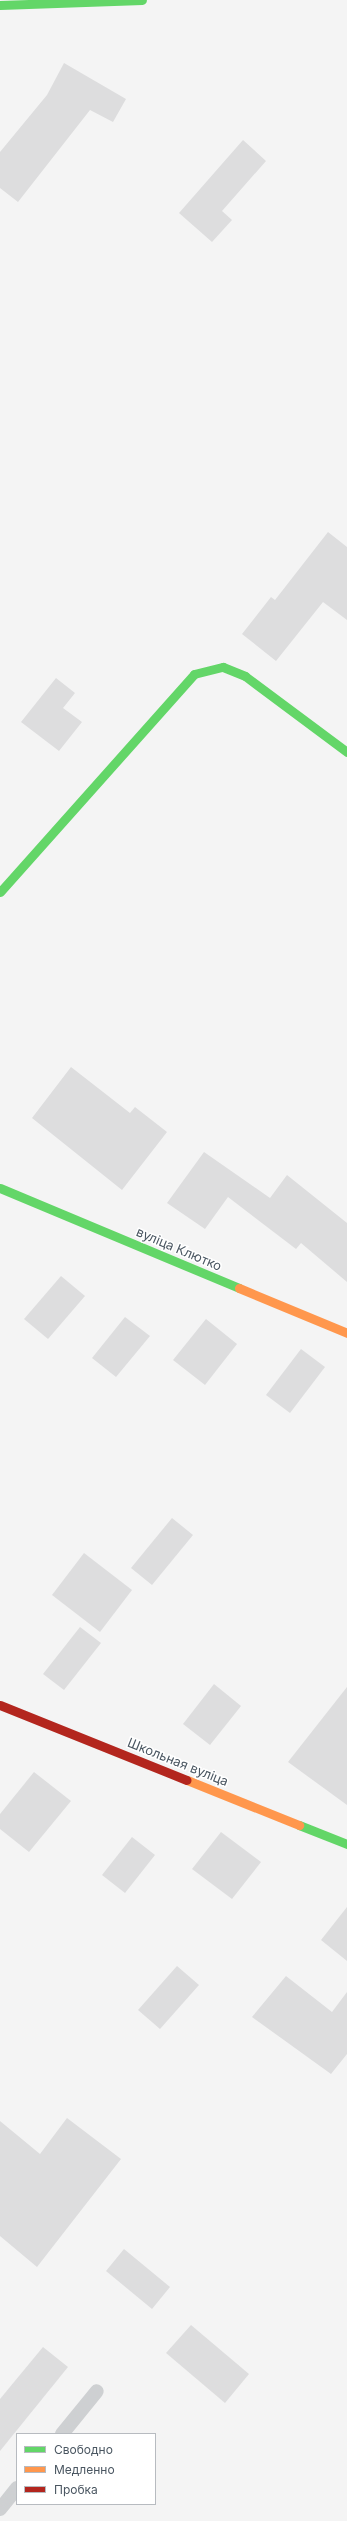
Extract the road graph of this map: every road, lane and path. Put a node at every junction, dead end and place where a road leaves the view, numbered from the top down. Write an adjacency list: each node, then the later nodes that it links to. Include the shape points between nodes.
1 (142, 0): 2 (street)
2 (0, 5)
3 (347, 752): 4 (street, via 245,676 223,667 194,674)
4 (0, 892)
5 (0, 1188): 6 (street, вуліца Клютко)
6 (347, 1333)
7 (0, 1705): 8 (street, Школьная вуліца)
8 (347, 1844)
9 (97, 2391): 10 (lane)
10 (63, 2433)
11 (16, 2489): 12 (lane)
12 (0, 2509)

